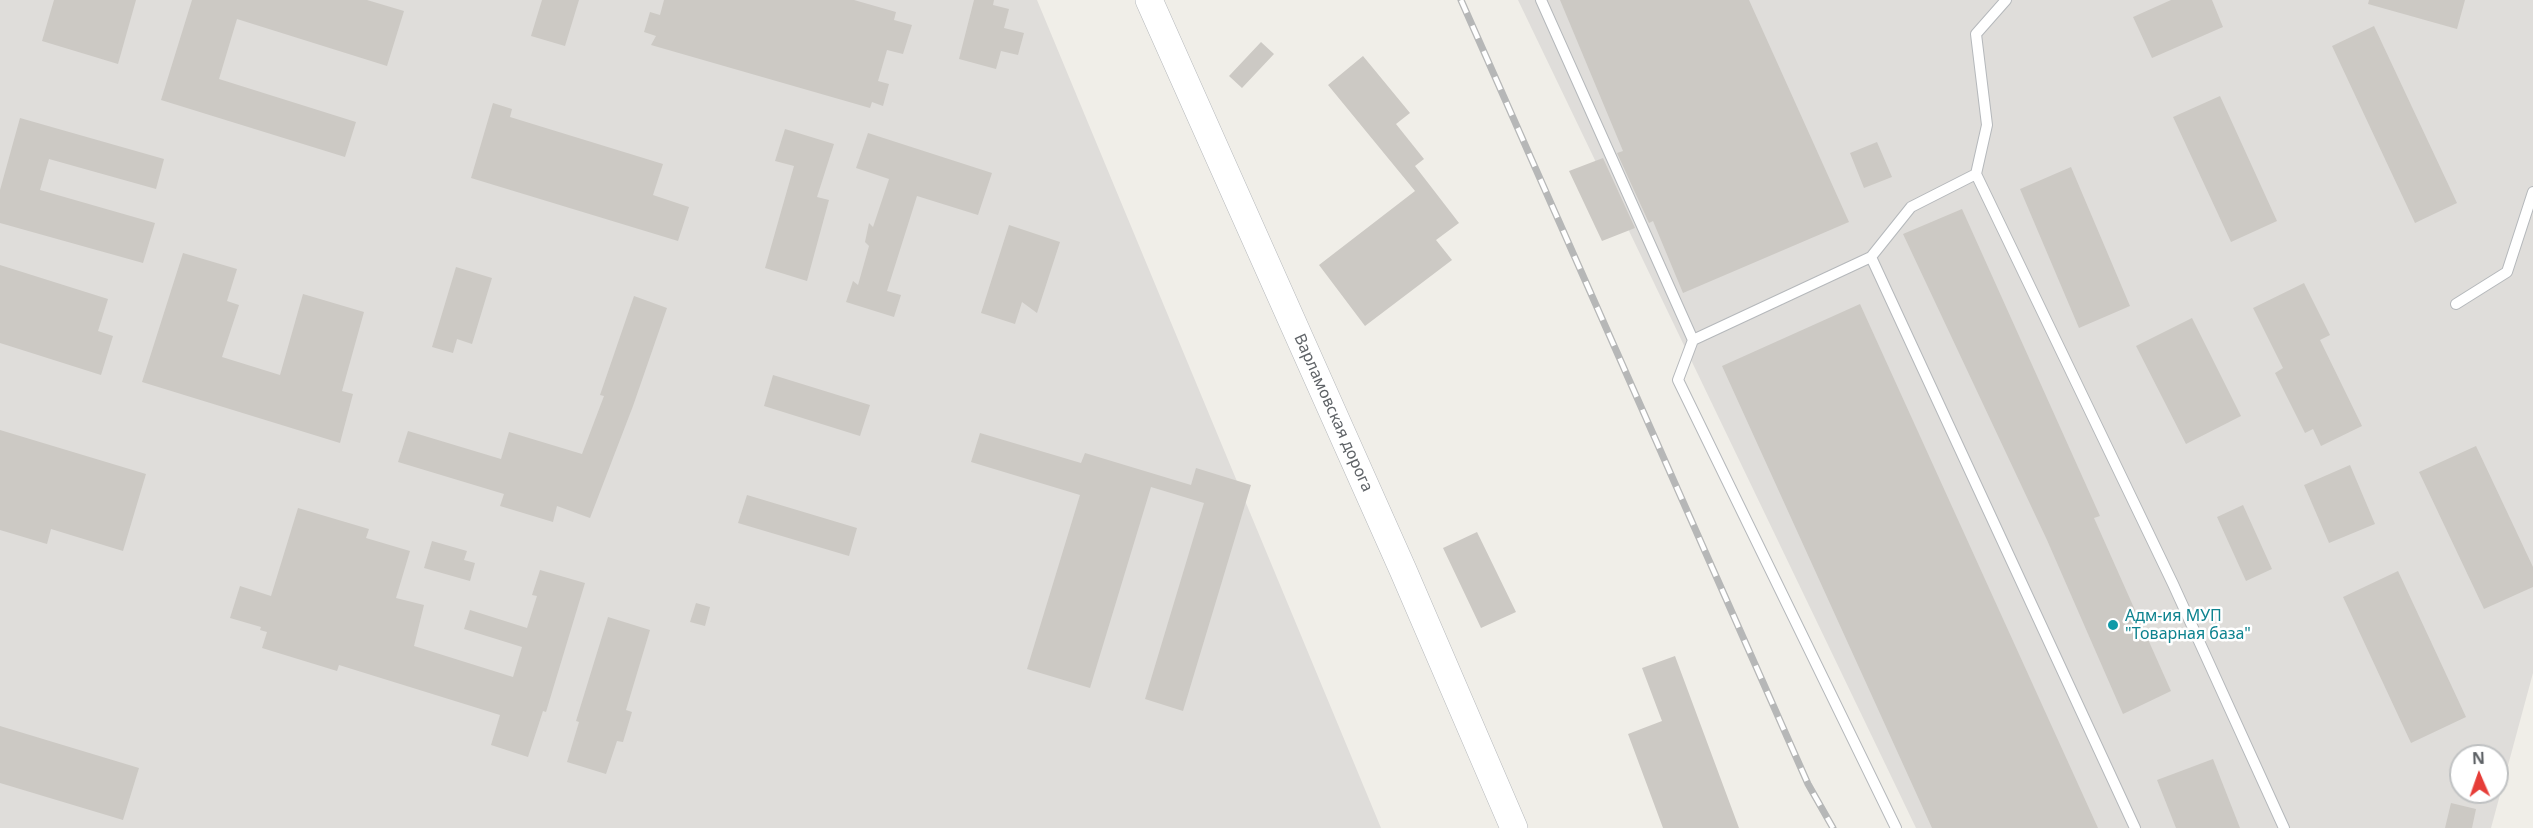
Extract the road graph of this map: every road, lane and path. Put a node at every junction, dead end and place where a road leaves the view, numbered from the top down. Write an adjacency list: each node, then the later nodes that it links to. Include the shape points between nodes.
1 (1149, 0): 9 (street, Варламовская дорога)
2 (1542, 0): 8 (lane)
3 (2006, 0): 4 (lane, via 1976,34 1987,125)
4 (1976, 174): 6 (lane, via 1911,207); 12 (lane, via 2183,606)
5 (2533, 192): 7 (lane, via 2507,272)
6 (1871, 257): 8 (lane); 11 (lane)
7 (2456, 304)
8 (1693, 340): 10 (lane, via 1678,380)
9 (1514, 828)
10 (1896, 828)
11 (2135, 828)
12 (2284, 828)

